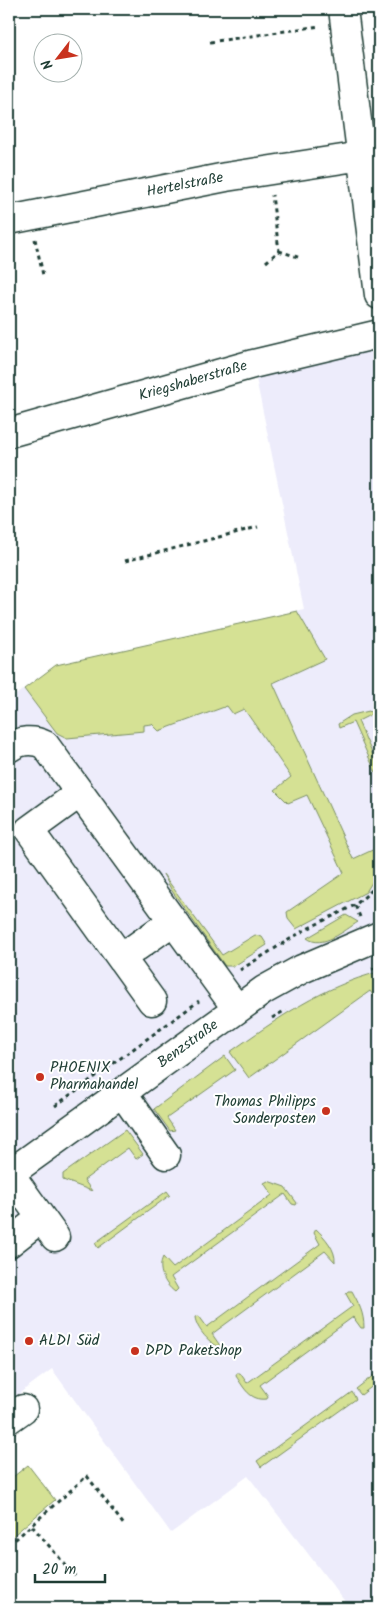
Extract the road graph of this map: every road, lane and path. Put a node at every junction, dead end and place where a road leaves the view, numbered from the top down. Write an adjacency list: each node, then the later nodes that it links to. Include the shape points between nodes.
1 (344, 15): 2 (path); 3 (street)
2 (210, 42)
3 (362, 156): 5 (street, Hertelstraße, via 226,176); 10 (street)
4 (272, 195): 6 (path)
5 (19, 218): 9 (path)
6 (278, 251): 7 (path); 8 (path)
7 (301, 258)
8 (266, 262)
9 (43, 275)
10 (379, 294)
11 (379, 334): 12 (street, Kriegshaberstraße, via 253,364)
12 (9, 433)
13 (258, 527): 14 (path)
14 (125, 561)
15 (9, 748): 16 (street, via 28,741 45,745)
16 (80, 794): 17 (street); 19 (street, via 29,830)
17 (173, 921): 19 (street); 21 (street)
18 (379, 936): 21 (street, Benzstraße, via 302,969)
19 (121, 958): 20 (street)
20 (152, 1001)
21 (237, 1009): 22 (street, Benzstraße)
22 (122, 1092): 23 (street); 24 (street, Benzstraße)
23 (166, 1155)
24 (9, 1174): 25 (street, via 48,1228)
25 (9, 1243)
26 (74, 1482): 27 (path)
27 (77, 1486): 28 (path, via 87,1476); 29 (path)
28 (124, 1525)
29 (32, 1526): 30 (path); 31 (path)
30 (9, 1545)
31 (74, 1576)

